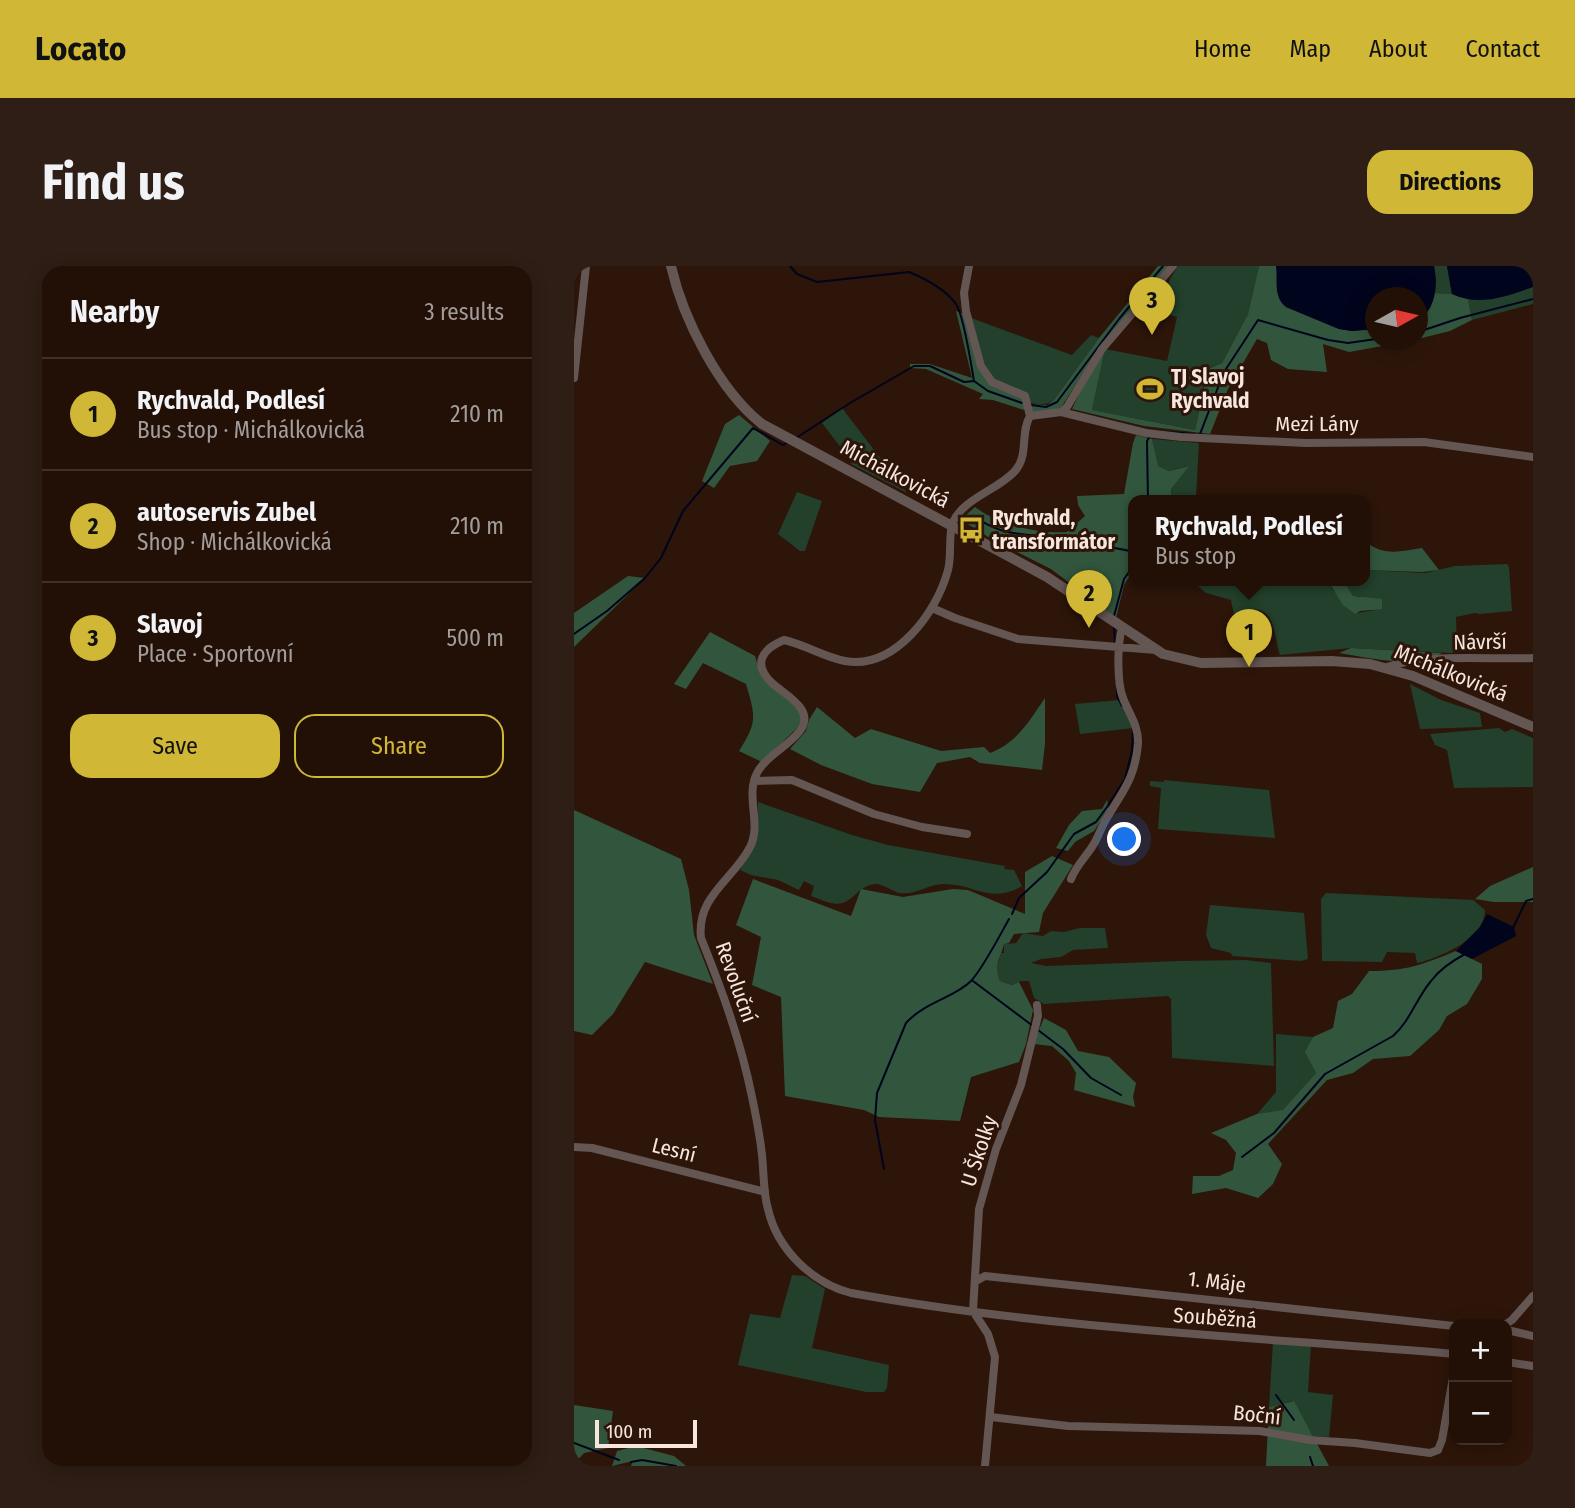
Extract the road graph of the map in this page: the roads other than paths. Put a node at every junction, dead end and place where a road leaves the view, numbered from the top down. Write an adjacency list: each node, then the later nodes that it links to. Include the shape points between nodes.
1 (586, 266): 5 (street)
2 (671, 266): 9 (street, Michálkovická, via 683,304 717,372 749,413 803,447)
3 (969, 266): 6 (street, via 966,311 981,366 992,382 1021,394)
4 (1173, 266): 7 (street, via 1102,349)
5 (574, 378)
6 (1028, 410): 7 (street); 9 (street, via 1024,456 1016,470 970,504)
7 (1060, 412): 8 (street, Mezi Lány, via 1181,438 1424,442)
8 (1533, 457)
9 (952, 525): 10 (street, via 948,569); 11 (street, Michálkovická, via 1047,577)
10 (932, 608): 12 (street, via 1018,639); 17 (street, via 886,656 866,662 829,656 785,640 766,649 762,668 773,684 796,701 804,724 761,767)
11 (1122, 629): 12 (street); 13 (street, Michálkovická)
12 (1120, 649): 13 (street); 19 (street, via 1123,697 1138,740 1136,761 1130,782)
13 (1156, 650): 15 (street, Michálkovická, via 1201,663 1353,662)
14 (1533, 658): 15 (street, Návrší, via 1426,660)
15 (1387, 667): 16 (street, Michálkovická)
16 (1533, 727)
17 (754, 781): 18 (street, via 792,779 874,814); 22 (street, Revoluční, via 755,833 750,848 714,893 700,928 741,1052)
18 (967, 834)
19 (1071, 878)
20 (1037, 1005): 23 (street, U Školky, via 1021,1084 979,1209)
21 (574, 1147): 22 (street, Lesní)
22 (765, 1192): 25 (street, Revoluční, via 782,1240 818,1280 851,1293)
23 (976, 1281): 25 (street, U Školky); 27 (street, 1. Máje, via 998,1277)
24 (1533, 1296): 26 (street)
25 (973, 1311): 30 (street, Souběžná, via 1064,1323); 34 (street, via 988,1334 995,1357)
26 (1512, 1320)
27 (1449, 1325)
28 (1512, 1331): 29 (street)
29 (1533, 1336)
30 (1449, 1354)
31 (1512, 1363): 32 (street)
32 (1533, 1366)
33 (1452, 1382): 34 (street, Boční, via 1442,1440 1438,1450 1430,1453 1260,1431 1068,1426)
34 (991, 1418): 35 (street)
35 (985, 1466)

